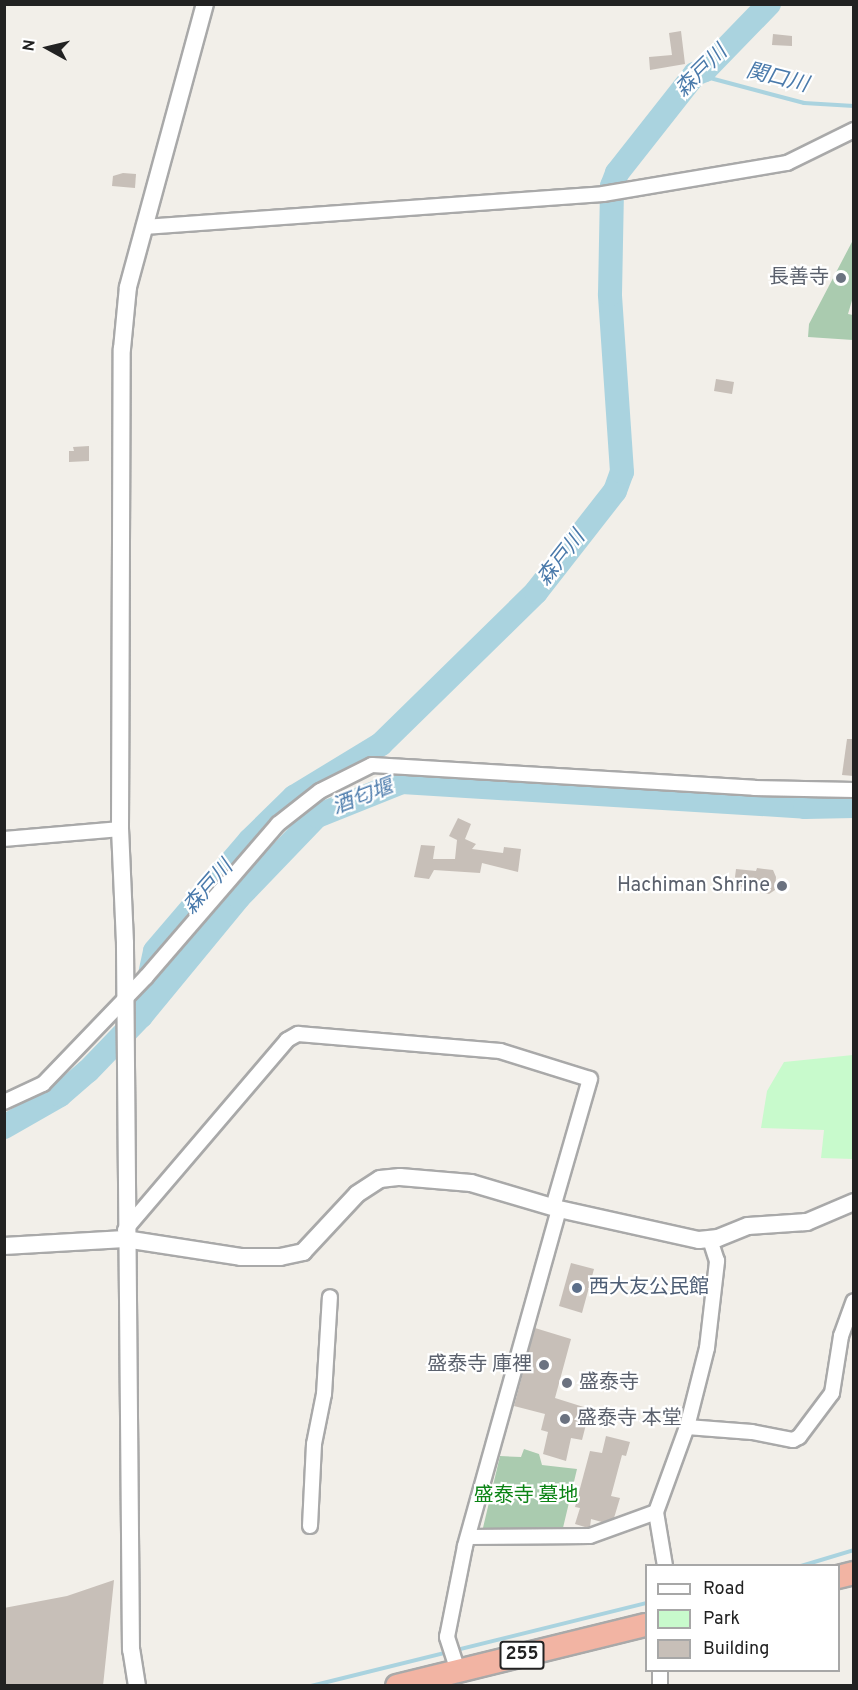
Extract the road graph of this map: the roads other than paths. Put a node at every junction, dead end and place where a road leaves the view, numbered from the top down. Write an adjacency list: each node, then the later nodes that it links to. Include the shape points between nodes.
1 (205, 4): 3 (street)
2 (854, 130): 3 (street, via 787,163 610,193)
3 (144, 227): 5 (street, via 128,287 122,349)
4 (854, 790): 7 (street, via 754,788 372,765 320,790 278,824)
5 (120, 829): 6 (street); 7 (street)
6 (4, 839)
7 (125, 997): 8 (street, via 42,1084); 11 (street)
8 (4, 1102)
9 (854, 1202): 12 (street, via 807,1222 748,1226)
10 (556, 1208): 11 (street, via 471,1183 400,1177 380,1179 357,1194 303,1252 280,1257 241,1257); 11 (street, via 590,1079 500,1051 298,1034 287,1040); 12 (street); 19 (street)
11 (125, 1235): 13 (street); 23 (street, via 131,1650)
12 (710, 1240): 16 (street, via 717,1261 707,1348)
13 (4, 1246)
14 (330, 1297): 18 (street, via 324,1394 314,1444)
15 (854, 1301): 16 (street, via 841,1336 832,1393 800,1437 793,1440)
16 (687, 1427): 17 (street)
17 (656, 1512): 19 (street, via 585,1536); 20 (street)
18 (310, 1526)
19 (469, 1537): 22 (street, via 447,1637)
20 (665, 1564)
21 (645, 1625): 22 (highway, 255)
22 (458, 1671): 24 (highway, 255)
23 (137, 1686)
24 (397, 1686)

